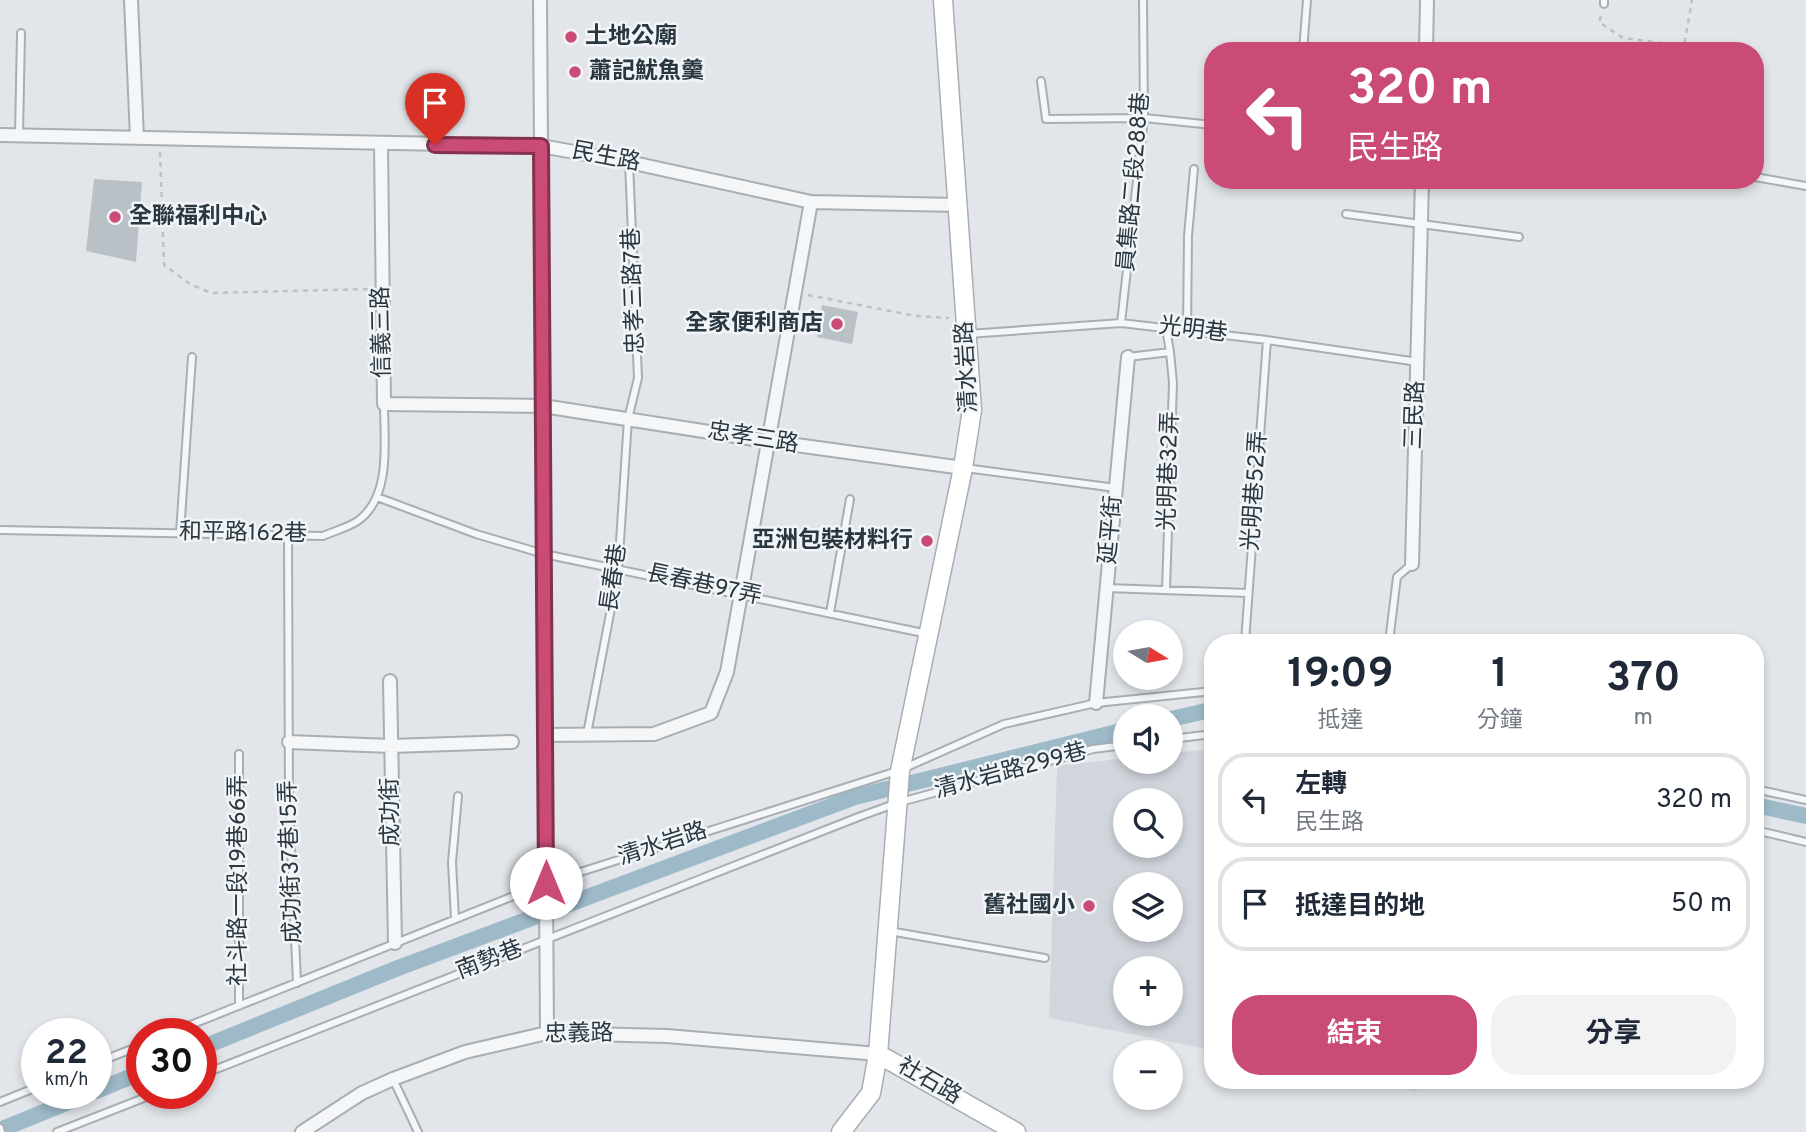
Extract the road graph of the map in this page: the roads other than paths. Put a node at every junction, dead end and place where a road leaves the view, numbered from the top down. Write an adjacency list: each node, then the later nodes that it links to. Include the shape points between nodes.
1 (131, 0): 15 (street)
2 (540, 0): 17 (street)
3 (943, 0): 24 (street, 清水岩路)
4 (1143, 0): 11 (lane, 員集路二段288巷)
5 (1307, 0): 8 (lane)
6 (1427, 0): 9 (street)
7 (21, 33): 14 (lane)
8 (1304, 42)
9 (1426, 42)
10 (1041, 82): 11 (lane, via 1046,119)
11 (1144, 118): 12 (lane); 28 (lane, 員集路二段288巷)
12 (1204, 124)
13 (0, 135): 14 (street, 民生路)
14 (19, 135): 15 (street, 民生路)
15 (137, 138): 16 (street, 民生路)
16 (381, 144): 17 (street, 民生路); 37 (street, 信義三路)
17 (541, 146): 18 (street, 民生路); 38 (street)
18 (629, 162): 23 (street, 民生路); 39 (lane, 忠孝三路7巷, via 638,378)
19 (1194, 169): 31 (lane)
20 (1764, 179): 21 (lane)
21 (1806, 186)
22 (1422, 189): 26 (street, 三民路)
23 (811, 202): 24 (street, 民生路); 40 (street)
24 (958, 205): 29 (street, 清水岩路)
25 (1346, 214): 26 (lane)
26 (1421, 224): 27 (lane); 36 (street, 三民路)
27 (1519, 237)
28 (1121, 323): 29 (lane, 光明巷); 30 (lane, 光明巷)
29 (966, 327): 41 (street, 清水岩路, via 972,410)
30 (1166, 328): 31 (lane, 光明巷); 33 (lane, 光明巷32弄)
31 (1187, 331): 32 (lane, 光明巷)
32 (1267, 340): 36 (lane, 光明巷); 53 (lane, 光明巷52弄)
33 (1170, 352): 35 (lane); 52 (lane, 光明巷32弄, via 1173,383)
34 (192, 357): 46 (lane)
35 (1128, 357): 42 (street, 延平街)
36 (1418, 362): 49 (street, 三民路)
37 (384, 404): 38 (street, 信義三路); 43 (lane, via 384,464)
38 (543, 405): 39 (street, 忠孝三路); 48 (street)
39 (628, 419): 40 (street, 忠孝三路); 50 (lane, 長春巷)
40 (767, 442): 41 (street, 忠孝三路); 54 (street)
41 (963, 468): 42 (lane); 56 (street, 清水岩路)
42 (1116, 488): 51 (street, 延平街)
43 (377, 497): 47 (lane, 和平路162巷, via 359,520 323,536); 48 (lane, 長春巷97弄)
44 (850, 499): 55 (lane)
45 (0, 530): 46 (lane, 和平路162巷)
46 (180, 533): 47 (lane, 和平路162巷)
47 (288, 535): 66 (lane, 成功街37巷15弄)
48 (544, 554): 50 (lane, 長春巷97弄); 63 (street)
49 (1412, 564): 58 (lane, 三民路, via 1397,577)
50 (619, 569): 54 (lane, 長春巷97弄); 62 (lane, 長春巷)
51 (1107, 588): 52 (lane); 61 (street, 延平街)
52 (1166, 589): 53 (lane)
53 (1248, 593): 57 (lane, 光明巷52弄)
54 (740, 594): 55 (lane, 長春巷97弄); 62 (street, via 727,672 711,713 654,734)
55 (830, 613): 56 (lane, 長春巷97弄)
56 (929, 634): 71 (street, 清水岩路)
57 (1245, 634)
58 (1390, 634)
59 (390, 681): 68 (street, 成功街)
60 (1204, 692): 61 (lane, 清水岩路)
61 (1096, 703): 71 (lane, 清水岩路, via 1004,724)
62 (587, 734): 63 (street)
63 (545, 735): 78 (street)
64 (1204, 735): 65 (lane)
65 (1183, 738)
66 (289, 742): 68 (street); 84 (lane, 成功街37巷15弄)
67 (512, 742): 68 (street)
68 (391, 746): 82 (street, 成功街)
69 (1113, 746): 75 (lane, 清水岩路299巷)
70 (239, 754): 85 (lane, 社斗路一段19巷66弄)
71 (900, 770): 75 (street); 78 (lane, 清水岩路)
72 (1764, 791): 74 (lane)
73 (458, 796): 79 (lane, via 452,862)
74 (1806, 800)
75 (897, 802): 80 (street); 81 (lane, 南勢巷)
76 (1764, 832): 77 (lane)
77 (1806, 842)
78 (546, 883): 79 (lane, 清水岩路); 81 (street)
79 (455, 919): 82 (lane, 清水岩路)
80 (887, 931): 83 (lane); 88 (street)
81 (547, 939): 87 (street); 89 (lane, 南勢巷)
82 (395, 943): 84 (lane)
83 (1045, 958)
84 (297, 983): 85 (lane)
85 (239, 1006): 86 (lane)
86 (209, 1018)
87 (547, 1033): 88 (street, 忠義路, via 667,1036); 90 (street, 忠義路, via 465,1052)
88 (878, 1054): 97 (street, via 872,1093); 98 (street, 社石路)
89 (217, 1069)
90 (393, 1079): 95 (street, 忠義路, via 362,1093); 96 (lane)
91 (21, 1093): 92 (lane)
92 (0, 1101)
93 (126, 1105): 94 (lane)
94 (57, 1132)
95 (302, 1132)
96 (418, 1132)
97 (841, 1132)
98 (1016, 1132)

